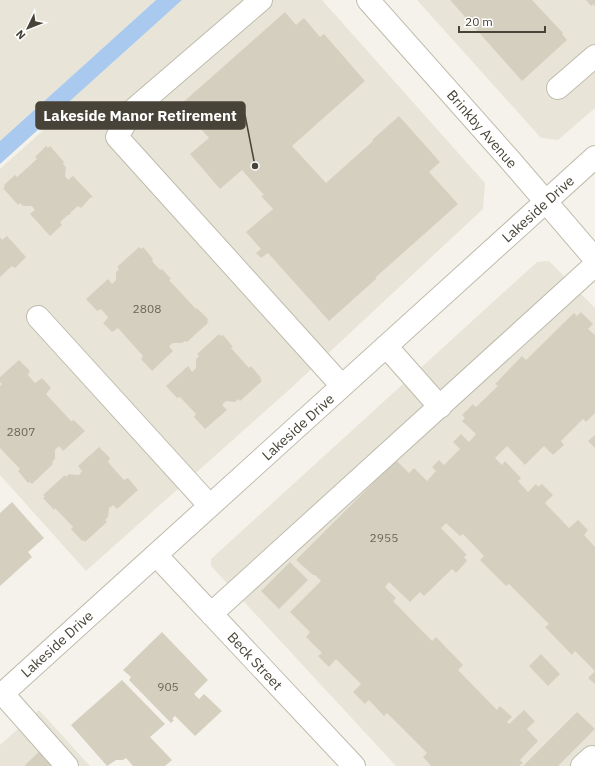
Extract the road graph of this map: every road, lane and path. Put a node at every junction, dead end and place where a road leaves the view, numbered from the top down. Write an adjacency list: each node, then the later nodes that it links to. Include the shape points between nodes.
1 (261, 0): 11 (street, via 133,110 117,137)
2 (368, 0): 6 (street, Brinkby Avenue)
3 (595, 56): 4 (street)
4 (558, 88)
5 (595, 157): 6 (street, Lakeside Drive)
6 (545, 202): 7 (street, Brinkby Avenue); 10 (street, Lakeside Drive)
7 (595, 259)
8 (595, 265): 12 (street)
9 (38, 317): 13 (street)
10 (386, 346): 11 (street, Lakeside Drive); 12 (street)
11 (342, 386): 13 (street, Lakeside Drive)
12 (440, 407): 15 (street)
13 (210, 506): 14 (street, Lakeside Drive)
14 (156, 555): 15 (street, Beck Street); 16 (street, Lakeside Drive)
15 (211, 614): 18 (street, Beck Street)
16 (1, 695): 17 (street)
17 (67, 766)
18 (354, 766)

